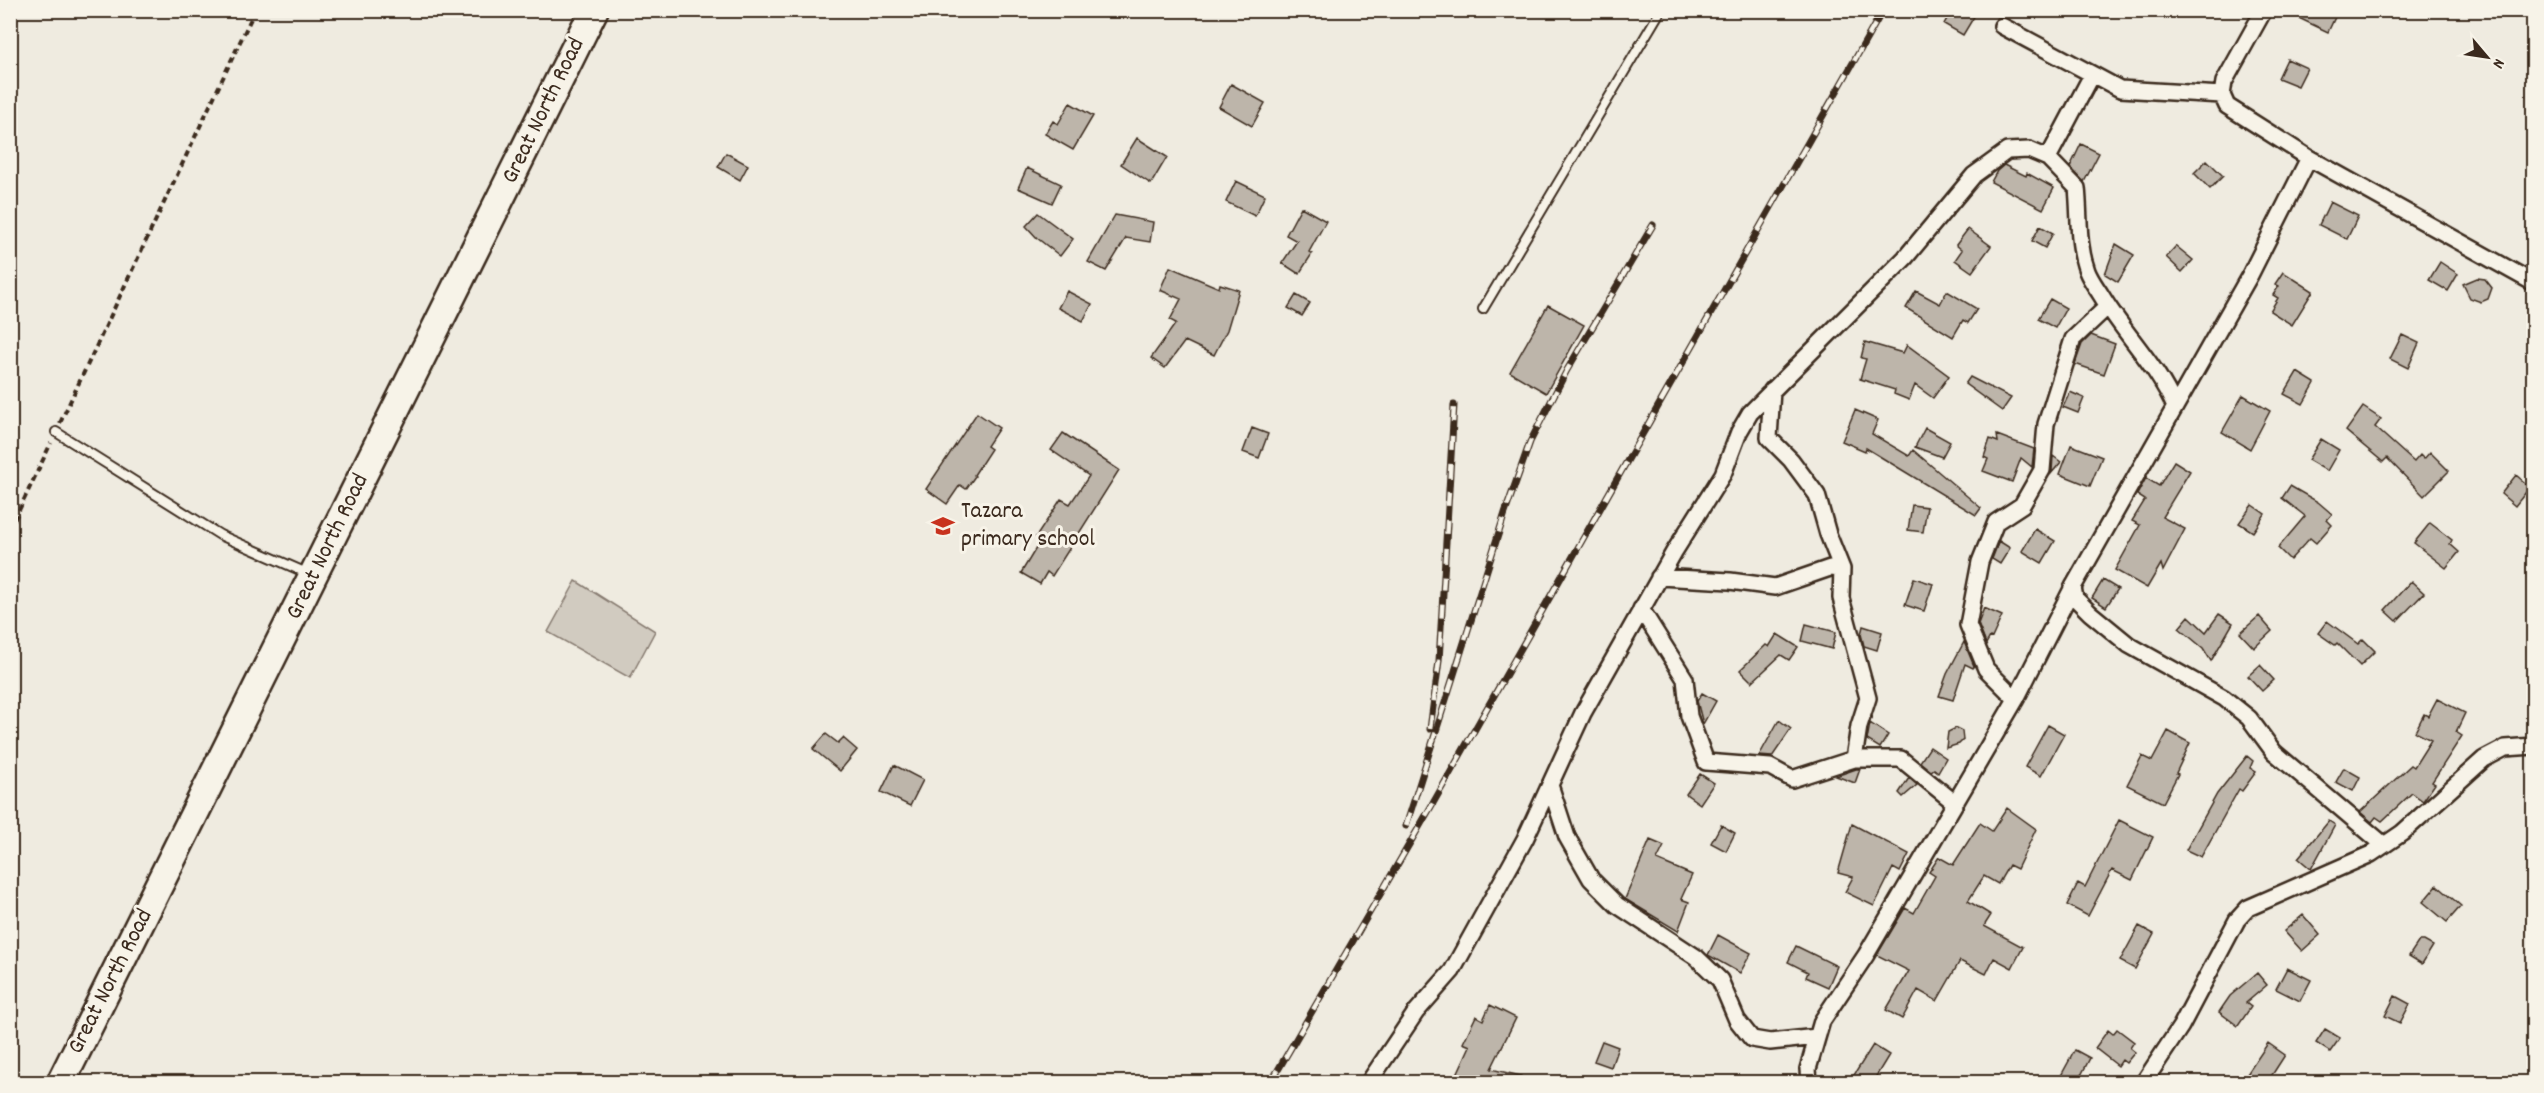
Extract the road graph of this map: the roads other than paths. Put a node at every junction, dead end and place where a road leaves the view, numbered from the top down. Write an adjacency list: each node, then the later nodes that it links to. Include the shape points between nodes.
1 (594, 10): 16 (highway, Great North Road)
2 (1661, 10): 11 (lane)
3 (2264, 10): 6 (street, via 2224,82)
4 (2002, 26): 5 (street)
5 (2092, 75): 6 (street, via 2120,89); 7 (street)
6 (2222, 94): 8 (street, via 2227,106)
7 (2048, 158): 10 (street, via 2077,188 2080,244 2088,273); 12 (street, via 2028,150 2007,151 1974,175 1905,258)
8 (2308, 158): 9 (street); 13 (street, via 2250,275)
9 (2534, 283)
10 (2108, 306): 13 (street, via 2153,365); 20 (street, via 2073,339 2046,424 2042,470 2022,505 1996,522 1980,562 1968,625 1986,669)
11 (1483, 309)
12 (1772, 390): 15 (street, via 1769,438 1817,495); 17 (street, via 1750,413 1723,474)
13 (2175, 407): 18 (street)
14 (56, 432): 16 (lane, via 220,536)
15 (1842, 569): 17 (street, via 1830,568 1775,587); 22 (street, via 1841,598 1868,698 1858,726)
16 (313, 576): 27 (highway, Great North Road)
17 (1659, 578): 19 (street)
18 (2073, 587): 20 (street); 25 (street, via 2075,597 2090,613 2129,645 2224,698 2249,718 2274,752)
19 (1641, 609): 22 (street, via 1685,679 1689,716 1706,762 1770,767 1792,779); 23 (street, via 1582,713)
20 (2016, 699): 24 (street)
21 (2534, 746): 25 (street, via 2505,748 2484,759)
22 (1854, 759): 24 (street, via 1901,759)
23 (1550, 785): 26 (street, via 1567,837 1591,879 1617,905 1696,957 1720,980 1737,1020 1752,1040); 28 (street, via 1525,839 1452,971 1416,1012)
24 (1955, 803): 26 (street, via 1866,955 1822,1021)
25 (2384, 845): 30 (street, via 2248,908 2237,920 2181,1026)
26 (1817, 1037): 29 (street, via 1808,1069)
27 (61, 1083)
28 (1369, 1083)
29 (1809, 1083)
30 (2144, 1083)

